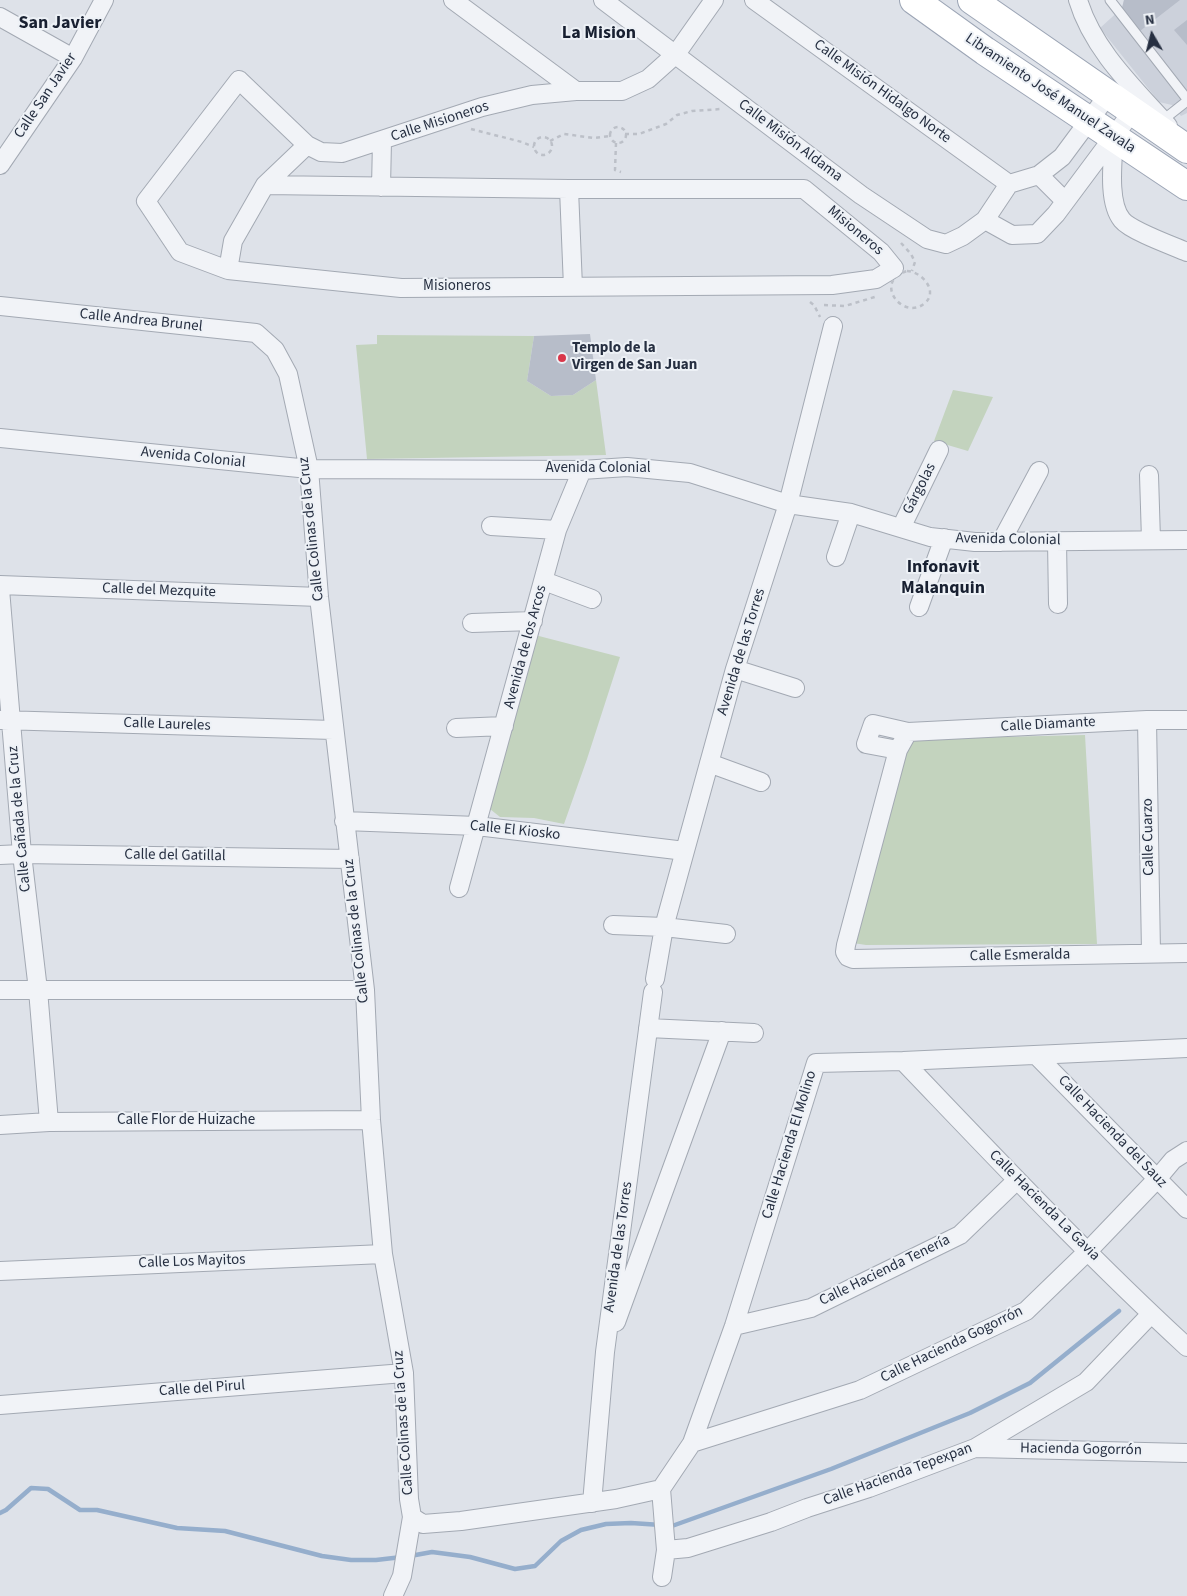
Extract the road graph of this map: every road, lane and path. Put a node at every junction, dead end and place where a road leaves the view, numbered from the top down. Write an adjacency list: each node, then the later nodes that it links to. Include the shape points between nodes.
1 (104, 0): 12 (street, Calle San Javier)
2 (453, 0): 13 (street)
3 (603, 0): 11 (street, Calle Misión Aldama)
4 (714, 0): 11 (street, Calle Misioneros)
5 (754, 0): 33 (street, Calle Misión Hidalgo Norte)
6 (914, 0): 20 (main road, Libramiento José Manuel Zavala)
7 (972, 0): 14 (main road, Libramiento José Manuel Zavala)
8 (1110, 0): 15 (lane)
9 (1081, 1): 18 (street, via 1083,16 1112,63)
10 (0, 17): 12 (street)
11 (676, 54): 13 (street, Calle Misioneros, via 648,79 622,91); 16 (street, Calle Misión Aldama)
12 (73, 58): 30 (street, Calle San Javier)
13 (576, 91): 19 (street, Calle Misioneros, via 532,95)
14 (1108, 96): 17 (main road, Libramiento José Manuel Zavala); 20 (street)
15 (1187, 100): 18 (lane)
16 (746, 108): 21 (path, via 692,111 639,134); 39 (street, Calle Misión Aldama, via 861,195 927,239 946,244 964,236)
17 (1132, 112): 23 (street); 29 (main road, Libramiento José Manuel Zavala)
18 (1163, 120): 29 (street)
19 (438, 121): 24 (street, Calle Misioneros); 28 (path)
20 (1090, 121): 23 (main road, Libramiento José Manuel Zavala); 32 (street, via 1062,157)
21 (625, 134): 22 (path, via 618,128); 26 (path, via 623,141)
22 (610, 136): 25 (path, via 594,138 564,134); 26 (path)
23 (1114, 137): 35 (main road, Libramiento José Manuel Zavala); 38 (street); 40 (street, via 1112,187 1122,220)
24 (382, 141): 27 (street, Calle Misioneros, via 342,152 321,152); 36 (street)
25 (550, 141): 28 (path, via 540,138); 28 (path, via 551,150 544,155 538,154)
26 (616, 143): 31 (path, via 615,170)
27 (307, 144): 34 (street); 41 (street, Misioneros, via 239,80 146,201 180,252)
28 (534, 147)
29 (1187, 148)
30 (0, 165)
31 (622, 172)
32 (1039, 175): 33 (street); 38 (street)
33 (1009, 184): 39 (street, Calle Misión Aldama)
34 (265, 185): 36 (street, Misioneros); 41 (street, via 233,241)
35 (1187, 186)
36 (381, 187): 37 (street, Misioneros)
37 (569, 189): 42 (street, Misioneros, via 804,189 881,252 894,268 876,279); 43 (street)
38 (1065, 201): 39 (street, via 1037,234 1012,235)
39 (985, 220)
40 (1187, 252)
41 (228, 270): 43 (street, Misioneros, via 401,288)
42 (832, 285): 43 (street, Misioneros); 45 (path)
43 (573, 287)
44 (891, 290): 44 (path, via 897,275 912,271 923,277 930,296 914,308 901,305); 45 (path, via 845,306)
45 (824, 305): 47 (path, via 820,317)
46 (0, 306): 48 (street, Calle Andrea Brunel, via 256,333)
47 (832, 326): 55 (street, Avenida de las Torres)
48 (275, 350): 51 (street, Calle Colinas de la Cruz, via 288,374)
49 (0, 438): 51 (street, Avenida Colonial)
50 (940, 450): 58 (street, Gárgolas)
51 (309, 469): 52 (street, Avenida Colonial); 68 (street, Calle Colinas de la Cruz)
52 (582, 470): 55 (street, Avenida Colonial, via 627,467 690,473); 59 (street, Avenida de los Arcos)
53 (1039, 471): 64 (street)
54 (1148, 475): 61 (street)
55 (788, 504): 56 (street, Avenida Colonial); 74 (street, Avenida de las Torres)
56 (851, 513): 58 (street, Avenida Colonial); 65 (street)
57 (491, 526): 59 (street)
58 (901, 528): 60 (street, Avenida Colonial)
59 (557, 530): 66 (street, Avenida de los Arcos)
60 (944, 538): 64 (street, Avenida Colonial); 71 (street)
61 (1151, 540): 62 (street, Avenida Colonial); 63 (street, Avenida Colonial)
62 (1187, 540)
63 (1058, 541): 64 (street, Avenida Colonial); 70 (street)
64 (1001, 542)
65 (836, 557)
66 (544, 581): 69 (street); 72 (street, Avenida de los Arcos)
67 (0, 587): 68 (street, Calle del Mezquite); 76 (street, Calle Cañada de la Cruz)
68 (319, 597): 81 (street, Calle Colinas de la Cruz)
69 (592, 599)
70 (1058, 604)
71 (919, 607)
72 (534, 621): 73 (street); 79 (street, Avenida de los Arcos)
73 (472, 623)
74 (735, 669): 75 (street); 84 (street, Avenida de las Torres)
75 (795, 688)
76 (6, 720): 81 (street, Calle Laureles); 89 (street, Calle Cañada de la Cruz)
77 (1147, 720): 78 (street, Calle Diamante); 82 (street, Calle Diamante); 97 (street, Calle Cuarzo)
78 (1187, 720)
79 (504, 726): 80 (street); 87 (street, Avenida de los Arcos)
80 (456, 728)
81 (333, 730): 86 (street, Calle Colinas de la Cruz)
82 (908, 732): 83 (street); 83 (street, Calle Diamante, via 873,724 866,744)
83 (898, 750): 97 (street, Calle Esmeralda, via 846,945 848,957)
84 (709, 764): 85 (street); 88 (street, Avenida de las Torres)
85 (761, 782)
86 (344, 821): 87 (street, Calle El Kiosko); 91 (street, Calle Colinas de la Cruz)
87 (477, 826): 88 (street, Calle El Kiosko); 92 (street, Avenida de los Arcos)
88 (685, 851): 94 (street, Avenida de las Torres)
89 (22, 854): 90 (street, Calle del Gatillal); 91 (street, Calle del Gatillal); 99 (street, Calle Cañada de la Cruz)
90 (0, 855)
91 (350, 859): 100 (street, Calle Colinas de la Cruz)
92 (459, 888)
93 (613, 925): 94 (street)
94 (664, 927): 95 (street); 101 (street, Avenida de las Torres)
95 (726, 934)
96 (1187, 953): 97 (street, Calle Esmeralda)
97 (1151, 954)
98 (0, 990): 99 (street)
99 (38, 990): 100 (street); 108 (street, Calle Cañada de la Cruz)
100 (365, 990): 107 (street, Calle Colinas de la Cruz)
101 (648, 1028): 102 (street); 120 (street, Avenida de las Torres)
102 (722, 1031): 103 (street); 120 (street)
103 (754, 1033)
104 (1187, 1048): 105 (street, Calle Hacienda El Molino)
105 (1037, 1056): 106 (street, Calle Hacienda El Molino); 111 (street, Calle Hacienda del Sauz)
106 (904, 1061): 112 (street, Calle Hacienda La Gavia); 118 (street, Calle Hacienda El Molino, via 816,1063)
107 (371, 1120): 108 (street, Calle Flor de Huizache); 115 (street, Calle Colinas de la Cruz)
108 (49, 1122): 109 (street, Calle Flor de Huizache)
109 (0, 1124)
110 (1187, 1151): 111 (street, Calle Hacienda Gogorrón, via 1173,1160)
111 (1157, 1179): 113 (street, Calle Hacienda del Sauz); 114 (street, Calle Hacienda Gogorrón)
112 (1017, 1180): 114 (street, Calle Hacienda La Gavia); 118 (street, Calle Hacienda Tenería, via 960,1235 811,1308)
113 (1187, 1209)
114 (1088, 1251): 117 (street, Calle Hacienda La Gavia); 123 (street, Calle Hacienda Gogorrón, via 1026,1311 860,1390)
115 (384, 1254): 116 (street, Calle Los Mayitos); 121 (street, Calle Colinas de la Cruz)
116 (0, 1270)
117 (1151, 1314): 119 (street, Calle Hacienda La Gavia); 124 (street, Calle Hacienda Tepexpan, via 1086,1382)
118 (734, 1326): 123 (street, Calle Hacienda El Molino)
119 (1187, 1347)
120 (605, 1352): 127 (street, Avenida de las Torres)
121 (404, 1373): 122 (street, Calle del Pirul); 128 (street, Calle Colinas de la Cruz)
122 (0, 1405)
123 (692, 1443): 126 (street, Calle Hacienda El Molino)
124 (975, 1448): 125 (street, Hacienda Gogorrón); 129 (street, Calle Hacienda Tepexpan, via 771,1522 688,1548)
125 (1187, 1453)
126 (661, 1489): 127 (street); 129 (street)
127 (592, 1503): 128 (street, via 423,1524)
128 (412, 1517): 131 (street, Calle Colinas de la Cruz, via 402,1576)
129 (666, 1550): 130 (street)
130 (662, 1577)
131 (393, 1596)

